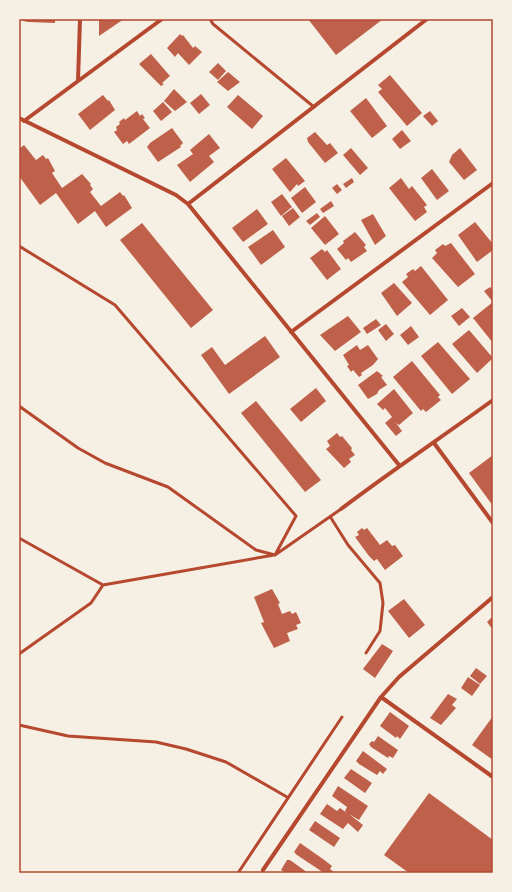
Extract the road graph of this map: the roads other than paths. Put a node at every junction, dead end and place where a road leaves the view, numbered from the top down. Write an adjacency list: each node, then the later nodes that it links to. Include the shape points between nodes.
1 (80, 19): 5 (street)
2 (162, 19): 5 (street)
3 (210, 19): 6 (lane)
4 (427, 19): 6 (street)
5 (78, 81): 8 (street)
6 (314, 107): 10 (street)
7 (19, 118): 8 (street)
8 (24, 121): 10 (street, via 176,195)
9 (493, 183): 12 (street)
10 (188, 204): 12 (street)
11 (19, 246): 21 (lane, via 115,305 296,516)
12 (291, 332): 16 (street)
13 (493, 400): 15 (street)
14 (19, 406): 21 (lane, via 78,448 105,463 168,487 256,550)
15 (434, 443): 16 (street); 19 (street)
16 (399, 465): 17 (street)
17 (341, 509): 18 (lane)
18 (331, 518): 21 (lane); 24 (lane, via 348,545 380,583 383,603 380,631)
19 (493, 523)
20 (19, 538): 22 (lane)
21 (275, 555): 22 (lane)
22 (103, 585): 25 (lane, via 92,603)
23 (493, 596): 26 (street, via 399,677)
24 (366, 653)
25 (19, 654)
26 (381, 697): 29 (street); 31 (street)
27 (342, 717): 30 (lane)
28 (19, 725): 30 (lane, via 68,736 156,742 186,749 226,762)
29 (493, 777)
30 (287, 797): 32 (lane)
31 (263, 870)
32 (238, 873)

